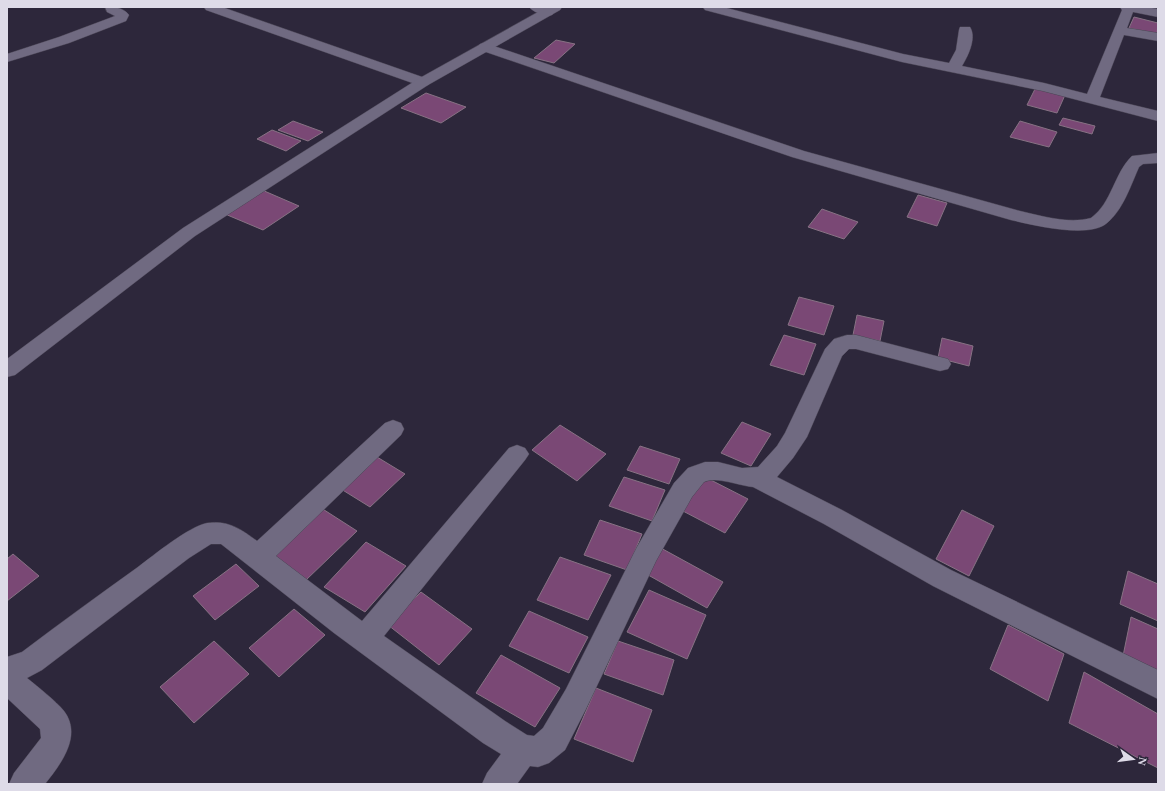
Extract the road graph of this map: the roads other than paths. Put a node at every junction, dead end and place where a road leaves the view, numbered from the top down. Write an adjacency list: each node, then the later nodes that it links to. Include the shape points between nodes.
1 (111, 7): 11 (street, via 123,15 122,18)
2 (210, 7): 13 (street)
3 (709, 7): 12 (street, via 902,58)
4 (1127, 7): 6 (street); 8 (street)
5 (546, 9): 10 (street)
6 (1158, 13)
7 (965, 30): 12 (street, via 964,49)
8 (1119, 30): 9 (street); 14 (street)
9 (1158, 37)
10 (485, 47): 13 (street); 16 (street, via 798,154 1017,216 1053,223 1098,222 1109,210 1132,165 1138,159)
11 (7, 58)
12 (953, 68): 14 (street)
13 (423, 82): 18 (street, via 189,232)
14 (1092, 99): 15 (street)
15 (1158, 116)
16 (1158, 158)
17 (940, 364): 21 (street, via 856,342 847,341 839,344 832,354 795,437 774,467)
18 (7, 370)
19 (393, 429): 22 (street)
20 (517, 454): 23 (street)
21 (757, 478): 26 (street, via 942,578); 27 (street, via 705,471 696,475 683,490 646,555 554,740 538,752)
22 (257, 557): 23 (street); 24 (street, via 225,533 207,534 180,550 32,662)
23 (365, 640): 27 (street)
24 (7, 671)
25 (7, 678): 28 (street, via 54,722 56,739 49,754)
26 (1158, 685)
27 (523, 750): 29 (street)
28 (25, 784)
29 (498, 784)

